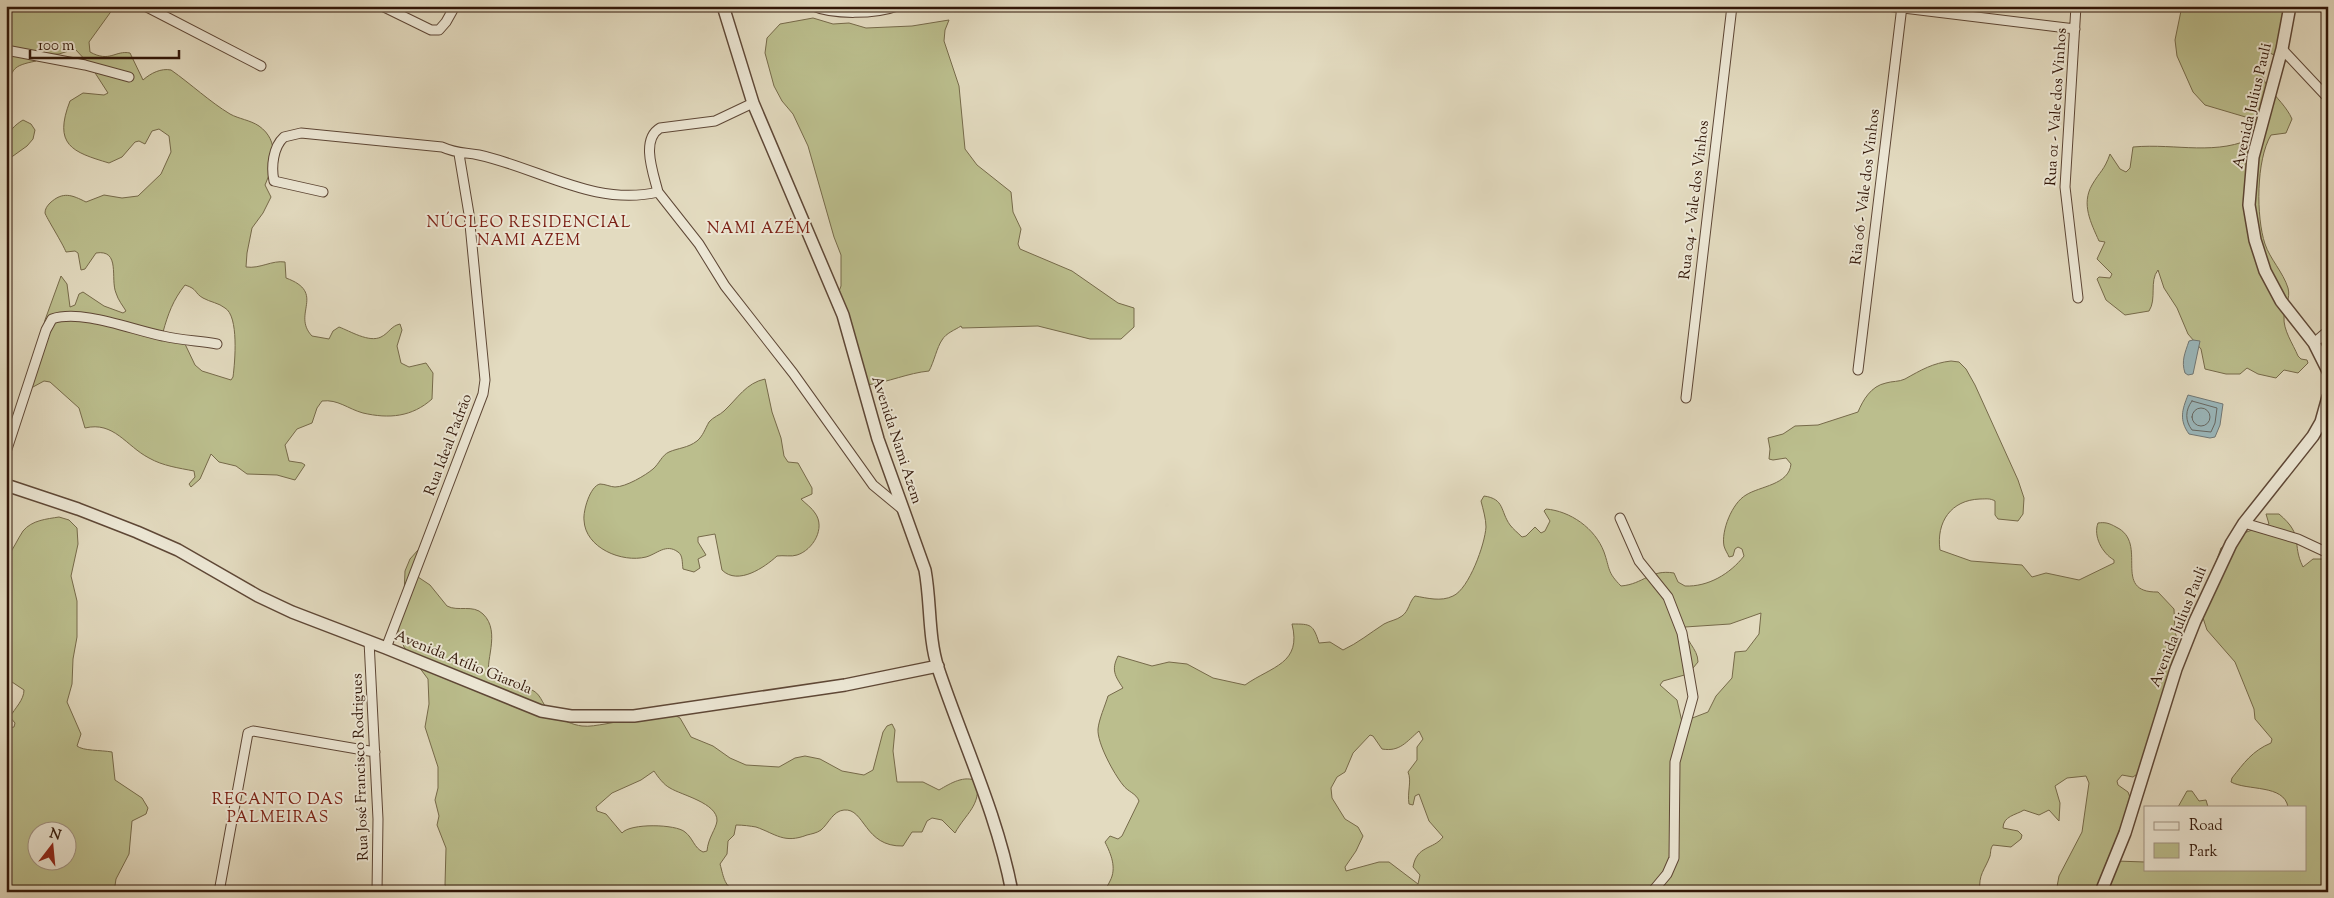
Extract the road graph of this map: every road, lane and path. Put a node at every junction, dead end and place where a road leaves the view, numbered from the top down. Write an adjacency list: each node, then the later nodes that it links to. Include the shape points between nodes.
1 (145, 6): 15 (street)
2 (382, 6): 3 (street, via 431,30 439,30)
3 (455, 6)
4 (723, 6): 18 (street, Avenida Nami Azem)
5 (813, 6): 6 (street, via 861,12 884,11)
6 (897, 6)
7 (1732, 6): 29 (street, Rua 04 - Vale dos Vinhos)
8 (1887, 6): 11 (street)
9 (2076, 6): 12 (street, Rua 01 - Vale dos Vinhos)
10 (2290, 6): 13 (street, Avenida Julius Pauli)
11 (1902, 7): 12 (street); 26 (street, Ria 06 - Vale dos Vinhos)
12 (2075, 29): 22 (street, Rua 01 - Vale dos Vinhos, via 2065,187)
13 (2282, 49): 17 (street); 24 (street, Avenida Julius Pauli, via 2254,157 2249,205 2265,271 2280,301)
14 (6, 50): 16 (street, via 86,65)
15 (261, 66)
16 (129, 77)
17 (2328, 98)
18 (753, 103): 21 (street, via 715,121 654,131 650,157); 32 (street, Avenida Nami Azem, via 843,315 878,439)
19 (459, 154): 20 (street, via 442,147 403,142 301,133 284,138 277,148 272,170 274,180); 21 (street, via 479,155 591,191 621,196 645,196); 37 (street, Rua Ideal Padrão, via 485,380 483,394)
20 (323, 192)
21 (658, 192): 32 (street, via 873,485)
22 (2078, 298)
23 (2328, 331): 24 (street)
24 (2314, 343): 27 (street, Avenida Julius Pauli)
25 (217, 344): 30 (street, via 163,336 84,318 61,316 52,319)
26 (1858, 370)
27 (2328, 371)
28 (2328, 397): 34 (street, Avenida Julius Pauli, via 2322,422 2313,436)
29 (1686, 398)
30 (6, 452)
31 (6, 485): 36 (street, Avenida Atílio Giarola, via 137,532 178,550 258,596)
32 (902, 509): 38 (street, Avenida Nami Azem, via 924,570)
33 (1620, 518): 43 (street, via 1639,561 1668,597 1682,633 1693,697 1675,762 1674,858 1667,874)
34 (2244, 523): 35 (street, via 2298,539); 44 (street, Avenida Julius Pauli, via 2230,544 2176,669 2125,833)
35 (2328, 553)
36 (369, 642): 37 (street, Avenida Atílio Giarola); 39 (street, Rua José Francisco Rodrigues)
37 (386, 648): 38 (street, Avenida Atílio Giarola, via 518,703 571,716 634,716 845,685)
38 (938, 666): 42 (street, Avenida Nami Azem, via 998,830)
39 (375, 752): 40 (street, via 252,731 248,733); 41 (street, Rua José Francisco Rodrigues)
40 (219, 892)
41 (378, 892)
42 (1012, 892)
43 (1652, 892)
44 (2101, 892)

